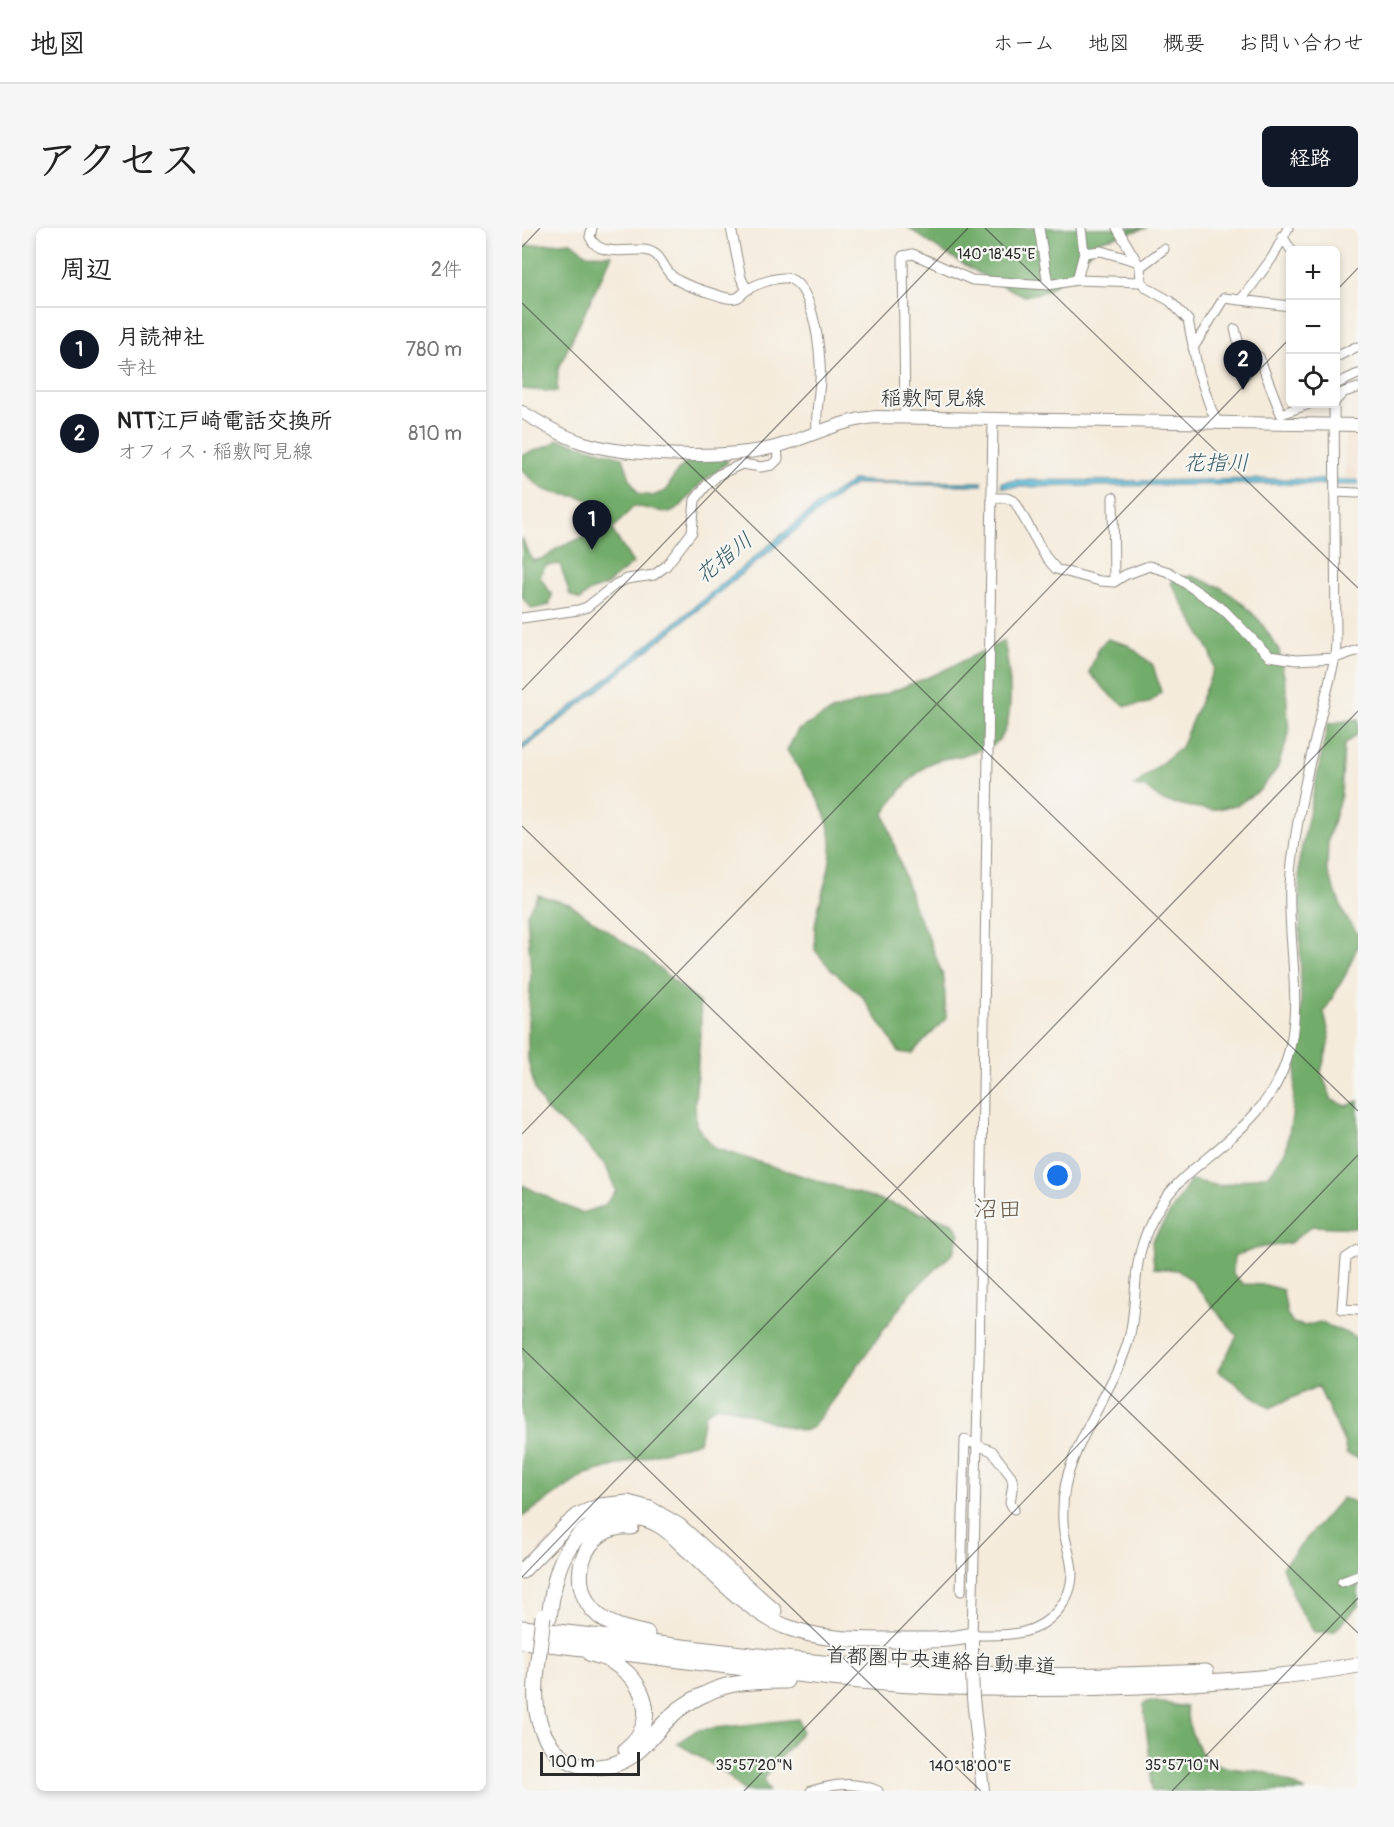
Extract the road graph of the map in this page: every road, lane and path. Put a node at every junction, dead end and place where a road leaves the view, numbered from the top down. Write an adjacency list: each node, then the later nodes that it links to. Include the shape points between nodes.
1 (592, 228): 13 (street, via 590,237 596,246 603,250 653,252 679,281 726,298 736,298)
2 (731, 228): 13 (street, via 741,278)
3 (1039, 228): 12 (street)
4 (1081, 228): 8 (street)
5 (1121, 230): 9 (street)
6 (1285, 232): 14 (street, via 1272,258)
7 (1164, 249): 9 (street)
8 (1084, 253): 9 (street, via 1101,251); 10 (street)
9 (1138, 264): 11 (street)
10 (1077, 280): 11 (street); 12 (street)
11 (1142, 282): 18 (street, via 1170,301 1188,320)
12 (1048, 285): 27 (street, via 972,280 913,254 903,256)
13 (749, 288): 32 (street, via 787,278 807,295 820,364)
14 (1241, 300): 15 (street); 18 (street, via 1224,298)
15 (1286, 306)
16 (1235, 329): 24 (street, via 1243,360 1259,357 1281,414)
17 (1356, 347): 19 (street)
18 (1193, 348): 29 (street)
19 (1340, 355)
20 (1358, 374): 21 (street)
21 (1340, 382)
22 (1358, 388): 23 (street)
23 (1340, 396)
24 (1293, 408)
25 (1335, 408): 30 (street)
26 (522, 412): 33 (main road, 稲敷阿見線, via 560,433 603,448 726,454)
27 (905, 417): 28 (main road, 稲敷阿見線); 32 (main road, 稲敷阿見線, via 863,418)
28 (993, 418): 29 (main road, 稲敷阿見線); 37 (street)
29 (1218, 424): 30 (main road, 稲敷阿見線)
30 (1334, 425): 31 (main road, 稲敷阿見線); 34 (street)
31 (1358, 425)
32 (817, 431): 33 (main road, 稲敷阿見線)
33 (777, 446): 39 (street, via 778,459 771,465 742,464 718,475 706,486 695,500 692,532 666,566 654,575 616,584 578,610)
34 (1335, 492): 35 (street); 41 (street)
35 (1358, 493)
36 (1113, 497): 38 (street)
37 (991, 498): 38 (street, via 1015,502 1045,556 1056,568); 44 (street)
38 (1114, 582): 41 (street, via 1149,566 1169,572 1224,610 1269,656 1296,660)
39 (522, 618)
40 (1358, 650): 41 (street)
41 (1335, 658): 52 (street, via 1296,826 1290,890 1293,1023 1286,1059 1270,1096 1258,1112 1175,1187 1146,1236 1137,1268 1134,1315 1127,1344 1073,1459 1064,1491 1062,1522 1072,1571 1068,1595 1053,1615 1034,1628)
42 (1358, 1250): 43 (street, via 1346,1258 1342,1310)
43 (1358, 1310)
44 (976, 1444): 45 (street, via 992,1451 1011,1476 1010,1503); 50 (street, via 965,1440); 52 (street)
45 (1014, 1509)
46 (693, 1546): 47 (highway, via 679,1526 650,1509 628,1503 609,1504 579,1515); 52 (highway, via 799,1627 817,1632 946,1631); 54 (highway, via 648,1529 615,1528 597,1539 583,1559 580,1582 584,1596 599,1616 616,1626); 55 (highway, via 645,1519 616,1518 588,1528 562,1558 546,1617)
47 (522, 1571)
48 (1358, 1576): 49 (street)
49 (1342, 1582)
50 (961, 1591)
51 (522, 1628): 54 (highway, 首都圏中央連絡自動車道)
52 (972, 1635): 61 (main road, bridge, via 973,1698)
53 (522, 1641): 55 (highway, via 596,1655 627,1671 638,1684 645,1705 643,1726 634,1741 618,1754 603,1758 579,1756 566,1748 554,1735 545,1713); 58 (highway, 首都圏中央連絡自動車道)
54 (721, 1651): 56 (highway, 首都圏中央連絡自動車道, via 879,1668 1041,1676 1263,1670)
55 (541, 1660): 58 (highway, via 535,1700 547,1741 576,1764 592,1768 628,1758 678,1710 715,1689 759,1681)
56 (1358, 1660)
57 (1358, 1665): 58 (highway, 首都圏中央連絡自動車道, via 1263,1678 1117,1688 951,1687)
58 (861, 1681)
59 (811, 1791): 60 (street, via 836,1784)
60 (878, 1791)
61 (983, 1791)

